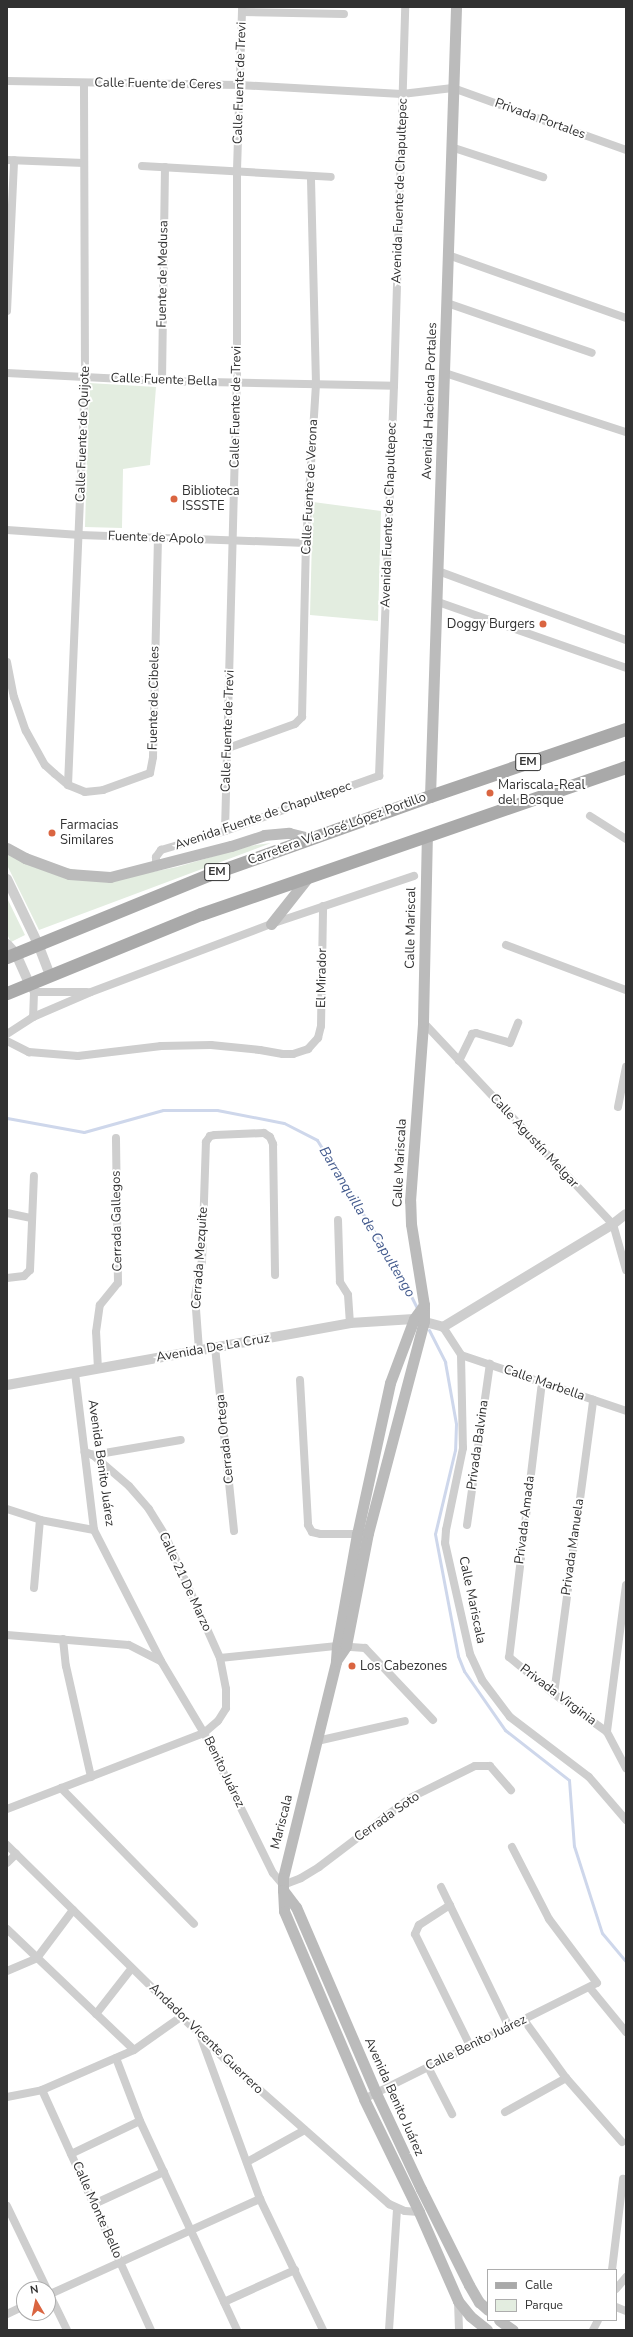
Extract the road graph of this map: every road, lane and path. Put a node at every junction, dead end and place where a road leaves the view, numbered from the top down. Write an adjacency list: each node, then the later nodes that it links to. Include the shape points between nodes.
1 (405, 7): 10 (street, Avenida Fuente de Chapultepec)
2 (456, 7): 9 (main road, Avenida Hacienda Portales)
3 (242, 9): 4 (street); 8 (street, Calle Fuente de Trevi)
4 (321, 11): 5 (street)
5 (344, 14)
6 (7, 81): 7 (street, Calle Fuente de Ceres)
7 (84, 83): 8 (street, Calle Fuente de Ceres); 14 (street, Calle Fuente de Quijote)
8 (239, 85): 10 (street, Calle Fuente de Ceres); 17 (street, Calle Fuente de Trevi)
9 (453, 88): 10 (street, Calle Fuente de Ceres); 11 (main road, Avenida Hacienda Portales); 12 (street, Privada Portales)
10 (402, 94): 32 (street, Avenida Fuente de Chapultepec)
11 (451, 147): 20 (street); 21 (main road, Avenida Hacienda Portales)
12 (626, 150)
13 (11, 160): 14 (street); 23 (street)
14 (84, 163): 28 (street, Calle Fuente de Quijote)
15 (142, 166): 16 (street)
16 (165, 167): 17 (street); 29 (street, Fuente de Medusa)
17 (237, 170): 18 (street); 30 (street, Calle Fuente de Trevi)
18 (311, 176): 19 (street); 31 (street, Calle Fuente de Verona)
19 (331, 177)
20 (543, 177)
21 (448, 255): 22 (main road, Avenida Hacienda Portales); 24 (street)
22 (447, 303): 25 (street); 27 (main road, Avenida Hacienda Portales)
23 (7, 311)
24 (626, 318)
25 (592, 353)
26 (7, 373): 28 (street, Calle Fuente Bella)
27 (444, 373): 33 (street); 39 (main road, Avenida Hacienda Portales)
28 (85, 377): 29 (street, Calle Fuente Bella); 35 (street, Calle Fuente de Quijote)
29 (162, 381): 30 (street, Calle Fuente Bella)
30 (237, 383): 31 (street, Calle Fuente Bella); 37 (street, Calle Fuente de Trevi)
31 (316, 384): 32 (street, Calle Fuente Bella); 38 (street, Calle Fuente de Verona)
32 (394, 386): 50 (street, Avenida Fuente de Chapultepec, via 379,776)
33 (626, 432)
34 (7, 530): 35 (street, Fuente de Apolo)
35 (80, 535): 36 (street, Fuente de Apolo); 47 (street, Calle Fuente de Quijote)
36 (158, 536): 37 (street, Fuente de Apolo); 47 (street, Fuente de Cibeles, via 153,756 150,773 103,790 85,792)
37 (232, 542): 38 (street, Fuente de Apolo); 45 (street, Calle Fuente de Trevi)
38 (306, 543): 45 (street, Calle Fuente de Verona, via 302,717 295,724)
39 (438, 571): 40 (main road, Avenida Hacienda Portales); 41 (street)
40 (438, 602): 43 (street); 48 (main road, Avenida Hacienda Portales)
41 (626, 640)
42 (7, 662): 47 (street, via 14,697 26,731 46,766)
43 (626, 668)
44 (626, 729): 48 (main road, Carretera Vía José López Portillo / EM)
45 (228, 748): 50 (street, Calle Fuente de Trevi)
46 (626, 767): 51 (main road)
47 (68, 785)
48 (430, 796): 52 (main road, Carretera Vía José López Portillo / EM)
49 (590, 816): 53 (street)
50 (225, 831): 55 (street, Avenida Fuente de Chapultepec, via 161,850 156,857)
51 (427, 835): 56 (main road); 70 (main road, Calle Mariscal)
52 (310, 838): 55 (main road, via 289,833 264,835 232,846); 61 (main road, Carretera Vía José López Portillo / EM, via 208,875)
53 (626, 839)
54 (7, 848): 55 (main road, via 24,858 69,874 110,877)
55 (156, 865)
56 (309, 876): 60 (main road); 64 (main road, via 201,914)
57 (414, 876): 59 (street)
58 (7, 879): 61 (street)
59 (323, 906): 60 (street); 73 (street, El Mirador, via 321,1026 318,1038 308,1049 294,1054 283,1054 211,1045 161,1046 78,1056 29,1052)
60 (271, 924): 67 (street)
61 (38, 944): 63 (main road, Carretera Vía José López Portillo / EM); 64 (street)
62 (506, 945): 66 (street)
63 (10, 952): 65 (street)
64 (50, 975): 65 (main road)
65 (31, 988): 67 (street); 68 (main road); 69 (street)
66 (626, 990)
67 (91, 992): 69 (street)
68 (7, 993)
69 (33, 1017): 72 (street)
70 (423, 1022): 74 (street, Calle Agustín Melgar); 87 (main road, Calle Mariscala, via 410,1201 411,1224 424,1306)
71 (518, 1023): 74 (street, via 510,1042 472,1034)
72 (7, 1034)
73 (7, 1041)
74 (459, 1061): 83 (street, Calle Agustín Melgar)
75 (626, 1067): 76 (street)
76 (618, 1107)
77 (116, 1138): 94 (street, Cerrada Gallegos, via 118,1283 100,1305 96,1332)
78 (34, 1176): 81 (street)
79 (7, 1213): 81 (street)
80 (626, 1214): 83 (street)
81 (31, 1218): 86 (street, via 28,1274)
82 (338, 1220): 88 (street, via 340,1282 348,1295)
83 (613, 1224): 84 (street, Calle Agustín Melgar); 89 (street)
84 (626, 1270)
85 (275, 1275): 91 (street, Cerrada Mezquite, via 273,1144 270,1137 264,1133 215,1134 206,1142 202,1261 195,1296)
86 (7, 1278)
87 (419, 1320): 88 (street, Avenida De La Cruz); 89 (street); 109 (main road, Calle Mariscala, via 390,1383); 114 (main road, Calle Mariscala)
88 (350, 1323): 90 (street, Avenida De La Cruz)
89 (443, 1327): 92 (street)
90 (215, 1347): 91 (street, Avenida De La Cruz); 108 (street, Cerrada Ortega)
91 (199, 1350): 94 (street, Avenida De La Cruz)
92 (461, 1355): 93 (street, Calle Marbella); 129 (street, Calle Mariscala, via 463,1448 445,1543 470,1654 482,1680 510,1717 590,1777)
93 (490, 1364): 97 (street, Calle Marbella); 106 (street, Privada Balvina)
94 (98, 1369): 95 (street, Avenida De La Cruz)
95 (75, 1373): 98 (street, Avenida De La Cruz); 102 (street, Avenida Benito Juárez)
96 (300, 1380): 109 (street, via 308,1525 312,1532 321,1534)
97 (542, 1382): 99 (street, Calle Marbella); 115 (street, Privada Amada)
98 (7, 1385)
99 (593, 1400): 100 (street, Calle Marbella); 118 (street, Privada Manuela)
100 (626, 1411)
101 (181, 1440): 103 (street)
102 (85, 1452): 103 (street, Calle 21 De Marzo); 107 (street, Avenida Benito Juárez)
103 (93, 1456): 116 (street, Calle 21 De Marzo, via 129,1486 149,1509 165,1535)
104 (7, 1509): 105 (street)
105 (40, 1520): 107 (street); 111 (street)
106 (467, 1525)
107 (94, 1530): 117 (street, Avenida Benito Juárez)
108 (234, 1530)
109 (357, 1534): 114 (main road, Calle Mariscala)
110 (626, 1586): 121 (street, Privada Virginia)
111 (34, 1588)
112 (7, 1635): 113 (street)
113 (63, 1640): 117 (street, via 129,1645); 125 (street, via 66,1666)
114 (341, 1646): 116 (street); 119 (street, via 365,1648); 123 (main road, Calle Mariscala)
115 (509, 1657): 118 (street, Privada Virginia)
116 (220, 1658): 122 (street, Calle 21 De Marzo, via 226,1690 226,1708 218,1721)
117 (161, 1661): 122 (street, Benito Juárez)
118 (554, 1694): 121 (street, Privada Virginia)
119 (433, 1720)
120 (405, 1721): 123 (street)
121 (607, 1732): 124 (street, Privada Virginia)
122 (204, 1733): 125 (street); 135 (street, Benito Juárez, via 273,1873)
123 (317, 1741): 135 (main road, Mariscala, via 283,1878)
124 (626, 1768)
125 (90, 1777): 126 (street)
126 (61, 1788): 128 (street); 139 (street)
127 (511, 1790): 135 (street, Cerrada Soto, via 490,1766 475,1766 410,1798 319,1867)
128 (7, 1809)
129 (626, 1820)
130 (7, 1845): 132 (street, Andador Vicente Guerrero)
131 (512, 1847): 144 (street, Calle Benito Juárez, via 549,1919 597,1983)
132 (16, 1854): 133 (street); 137 (street, Andador Vicente Guerrero)
133 (7, 1863)
134 (441, 1887): 136 (street)
135 (283, 1888): 138 (main road, Mariscala); 157 (main road, Avenida Benito Juárez, via 296,1907)
136 (450, 1905): 148 (street); 151 (street, via 419,1925 415,1934)
137 (73, 1910): 141 (street); 142 (street, Andador Vicente Guerrero)
138 (284, 1911): 159 (main road, Avenida Benito Juárez)
139 (194, 1924)
140 (7, 1929): 141 (street)
141 (37, 1958): 143 (street); 145 (street)
142 (132, 1968): 145 (street); 146 (street, Andador Vicente Guerrero)
143 (7, 1971)
144 (590, 1988): 147 (street, Calle Benito Juárez); 149 (street)
145 (96, 2014): 152 (street)
146 (182, 2016): 150 (street, Andador Vicente Guerrero); 152 (street)
147 (524, 2020): 148 (street, Calle Benito Juárez); 155 (street)
148 (509, 2027): 151 (street, Calle Benito Juárez)
149 (626, 2032)
150 (198, 2033): 163 (street, Andador Vicente Guerrero); 166 (street)
151 (470, 2046): 154 (street, Calle Benito Juárez)
152 (134, 2050): 153 (street)
153 (116, 2058): 156 (street); 162 (street)
154 (428, 2067): 157 (street, Calle Benito Juárez); 161 (street)
155 (566, 2078): 160 (street); 164 (street)
156 (42, 2090): 158 (street); 165 (street, Calle Monte Bello)
157 (376, 2093): 159 (street, Calle Benito Juárez); 185 (main road, Avenida Benito Juárez, via 469,2285 479,2302)
158 (8, 2094)
159 (364, 2099): 173 (main road, Avenida Benito Juárez)
160 (505, 2112)
161 (452, 2114)
162 (140, 2121): 165 (street); 167 (street)
163 (305, 2130): 166 (street); 172 (street, Andador Vicente Guerrero, via 389,2204)
164 (622, 2142)
165 (71, 2154): 170 (street, Calle Monte Bello)
166 (246, 2162): 169 (street)
167 (164, 2172): 170 (street); 174 (street)
168 (623, 2179): 176 (street)
169 (260, 2199): 174 (street); 177 (street)
170 (94, 2204): 175 (street, Calle Monte Bello)
171 (7, 2206): 179 (street)
172 (398, 2209): 173 (street, Andador Vicente Guerrero); 191 (street)
173 (419, 2212): 182 (main road, Avenida Benito Juárez)
174 (190, 2231): 175 (street); 183 (street)
175 (121, 2263): 181 (street); 188 (street, Calle Monte Bello)
176 (612, 2269)
177 (295, 2270): 183 (street); 190 (street)
178 (626, 2277): 180 (street)
179 (43, 2281)
180 (617, 2288)
181 (56, 2289)
182 (458, 2301): 192 (street, Avenida Benito Juárez); 193 (main road, Avenida Benito Juárez, via 470,2316)
183 (224, 2302): 189 (street)
184 (56, 2308): 187 (street)
185 (487, 2309)
186 (500, 2321): 194 (main road)
187 (67, 2330)
188 (151, 2330)
189 (237, 2330)
190 (323, 2330)
191 (389, 2330)
192 (459, 2330)
193 (487, 2330)
194 (513, 2330)

